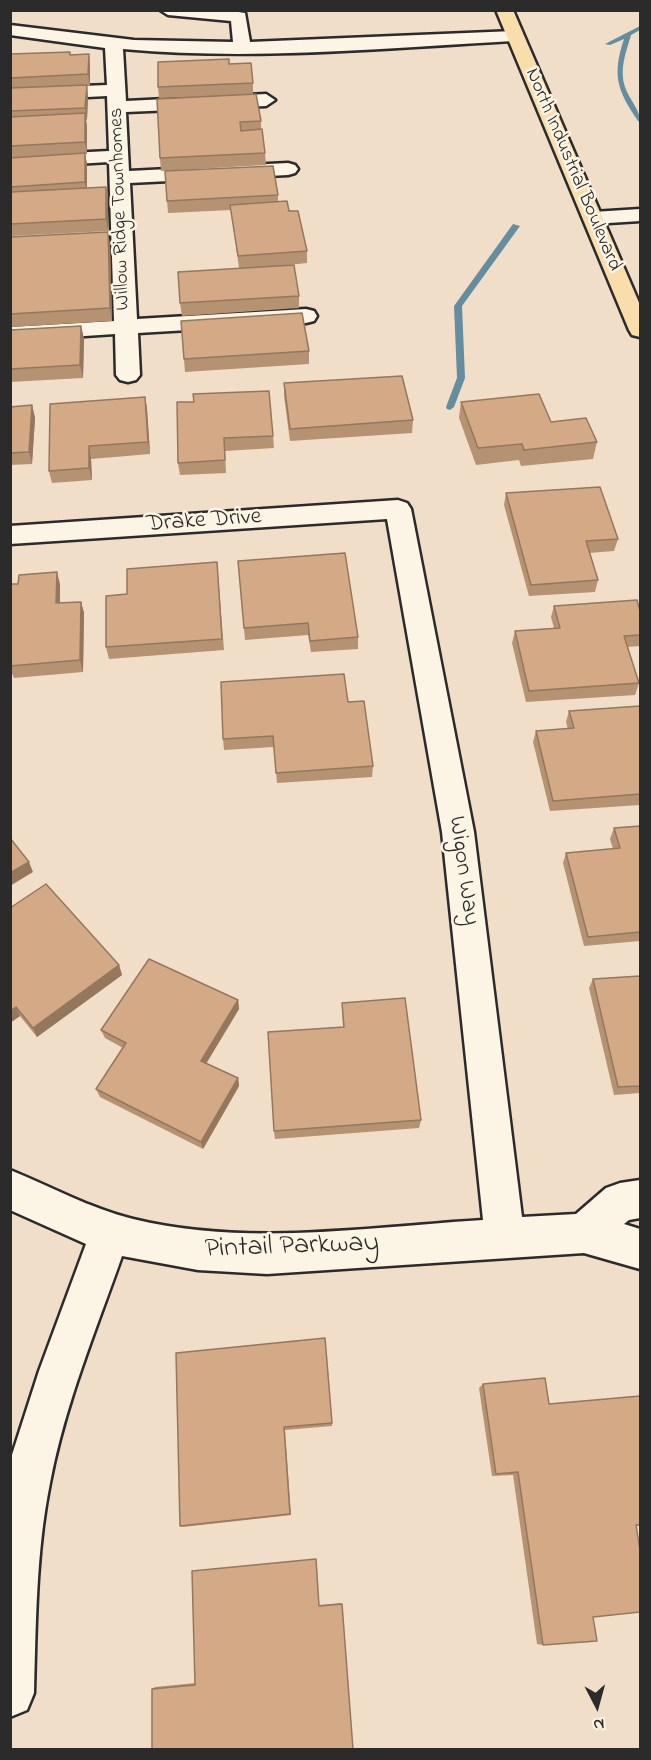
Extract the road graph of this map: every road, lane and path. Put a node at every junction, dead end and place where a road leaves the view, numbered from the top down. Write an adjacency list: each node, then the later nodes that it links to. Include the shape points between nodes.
1 (168, 10): 3 (street)
2 (504, 10): 5 (main road, North Industrial Boulevard)
3 (235, 14): 7 (street)
4 (10, 30): 6 (street)
5 (514, 36): 7 (street); 16 (main road, North Industrial Boulevard)
6 (114, 43): 7 (street); 9 (street, Willow Ridge Townhomes)
7 (243, 46)
8 (10, 95): 9 (street)
9 (116, 99): 10 (street); 11 (street, Willow Ridge Townhomes)
10 (266, 100)
11 (118, 156): 12 (street); 14 (street, Willow Ridge Townhomes)
12 (10, 162)
13 (288, 169): 14 (street)
14 (119, 178): 17 (street, Willow Ridge Townhomes)
15 (640, 215): 16 (street)
16 (593, 218): 21 (main road, North Industrial Boulevard)
17 (122, 236): 18 (street); 20 (street, Willow Ridge Townhomes)
18 (99, 237)
19 (306, 316): 20 (street)
20 (125, 327): 22 (street); 23 (street, Willow Ridge Townhomes)
21 (640, 330)
22 (10, 334)
23 (128, 375)
24 (398, 509): 25 (street, Drake Drive); 30 (street, Wigon Way, via 458,832)
25 (10, 536)
26 (10, 1189): 29 (street, Pintail Parkway, via 42,1207)
27 (640, 1199): 28 (street, via 620,1202)
28 (584, 1233): 30 (street, Pintail Parkway); 31 (street, Pintail Parkway)
29 (110, 1234): 30 (street, Pintail Parkway, via 189,1251 267,1254); 32 (street, via 34,1454 17,1554)
30 (505, 1237)
31 (640, 1249)
32 (10, 1693)

